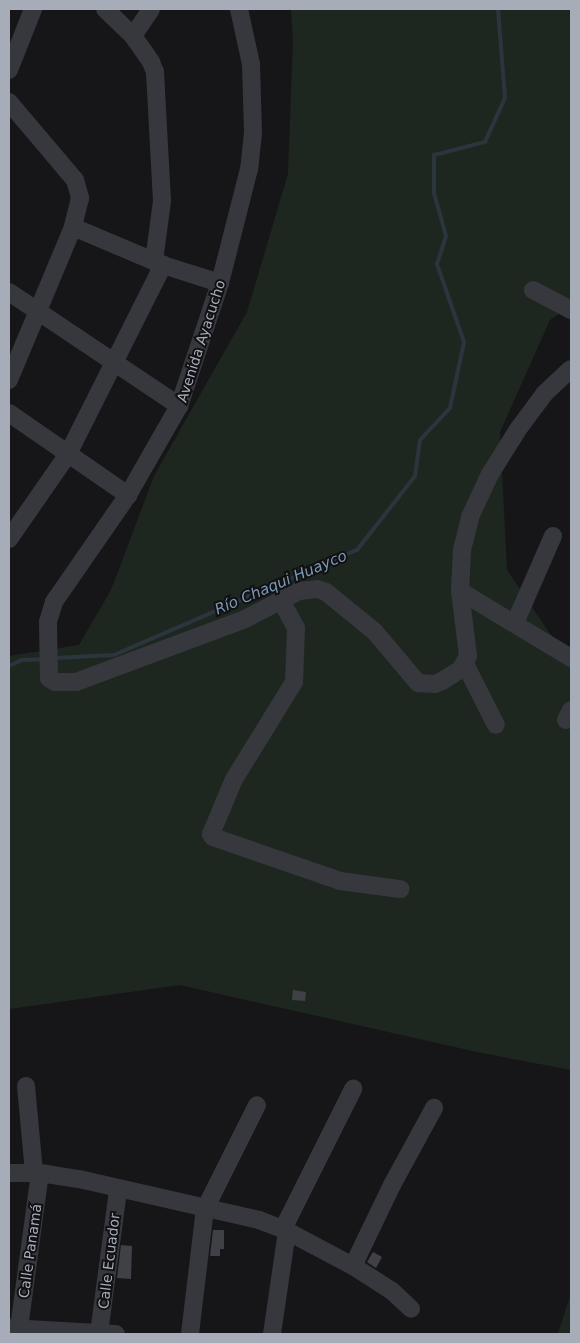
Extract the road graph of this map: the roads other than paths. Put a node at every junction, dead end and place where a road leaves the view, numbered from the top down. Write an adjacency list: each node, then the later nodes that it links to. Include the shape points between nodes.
1 (33, 9): 6 (street)
2 (105, 9): 5 (street)
3 (151, 9): 5 (street)
4 (239, 9): 10 (street, Avenida Ayacucho, via 251,64 253,132 249,169)
5 (133, 36): 9 (street, via 155,72 162,201)
6 (9, 66)
7 (9, 102): 8 (street, via 75,180 80,198)
8 (72, 227): 9 (street); 13 (street)
9 (159, 263): 10 (street); 15 (street)
10 (220, 283): 18 (street, Avenida Ayacucho)
11 (533, 290): 14 (street)
12 (9, 292): 13 (street)
13 (37, 310): 15 (street); 17 (street)
14 (571, 310)
15 (114, 360): 18 (street); 20 (street)
16 (571, 369): 24 (street, via 544,393 490,474 470,517 462,550)
17 (9, 380)
18 (179, 406): 21 (street, Avenida Ayacucho)
19 (9, 413): 20 (street)
20 (68, 454): 21 (street); 22 (street)
21 (128, 495): 25 (street, Avenida Ayacucho, via 54,602 46,643 49,678 55,682 76,682 245,619)
22 (12, 529)
23 (553, 536): 26 (street)
24 (460, 590): 26 (street); 28 (street, via 467,643)
25 (281, 600): 28 (street, via 308,589 326,592 390,646 418,683 435,684); 30 (street, via 296,628 294,682 234,779 211,834 340,880)
26 (515, 623): 27 (street)
27 (571, 658)
28 (466, 664): 29 (street)
29 (496, 725)
30 (400, 889)
31 (26, 1086): 35 (street, Calle Panamá)
32 (353, 1089): 39 (street)
33 (257, 1105): 38 (street)
34 (434, 1108): 40 (street, via 392,1185)
35 (37, 1172): 36 (street); 37 (street); 42 (street, Calle Panamá)
36 (9, 1173)
37 (118, 1190): 38 (street); 44 (street, Calle Ecuador)
38 (205, 1209): 39 (street); 45 (street)
39 (285, 1230): 40 (street); 46 (street)
40 (354, 1266): 41 (street, via 392,1291)
41 (410, 1309)
42 (14, 1328): 43 (street)
43 (53, 1332): 44 (street)
44 (108, 1334)
45 (190, 1334)
46 (272, 1334)

